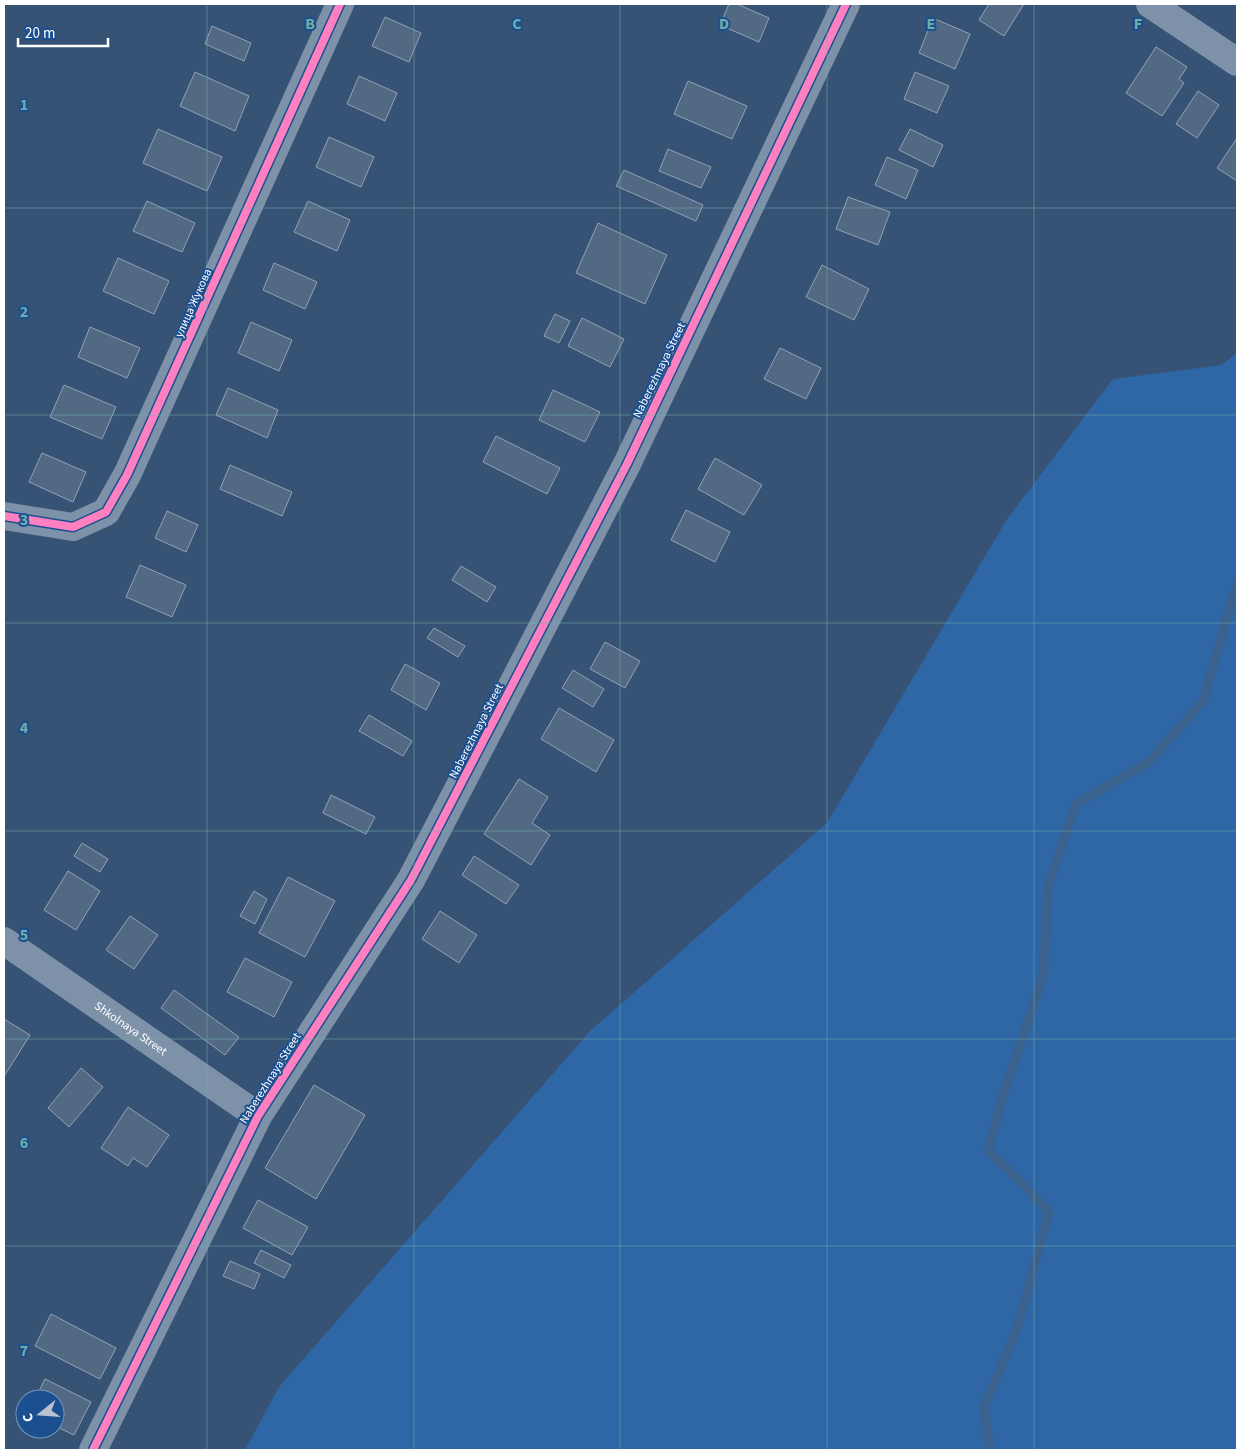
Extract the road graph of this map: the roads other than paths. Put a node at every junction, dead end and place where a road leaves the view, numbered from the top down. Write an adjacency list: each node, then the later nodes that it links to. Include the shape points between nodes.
1 (340, 4): 5 (street, улица Жукова, via 127,475 106,512 73,527)
2 (846, 4): 7 (street, Naberezhnaya Street, via 627,464 411,880)
3 (1150, 4): 4 (street)
4 (1237, 62)
5 (4, 516)
6 (4, 941): 7 (street, Shkolnaya Street)
7 (258, 1116): 8 (street, Naberezhnaya Street)
8 (93, 1450)

